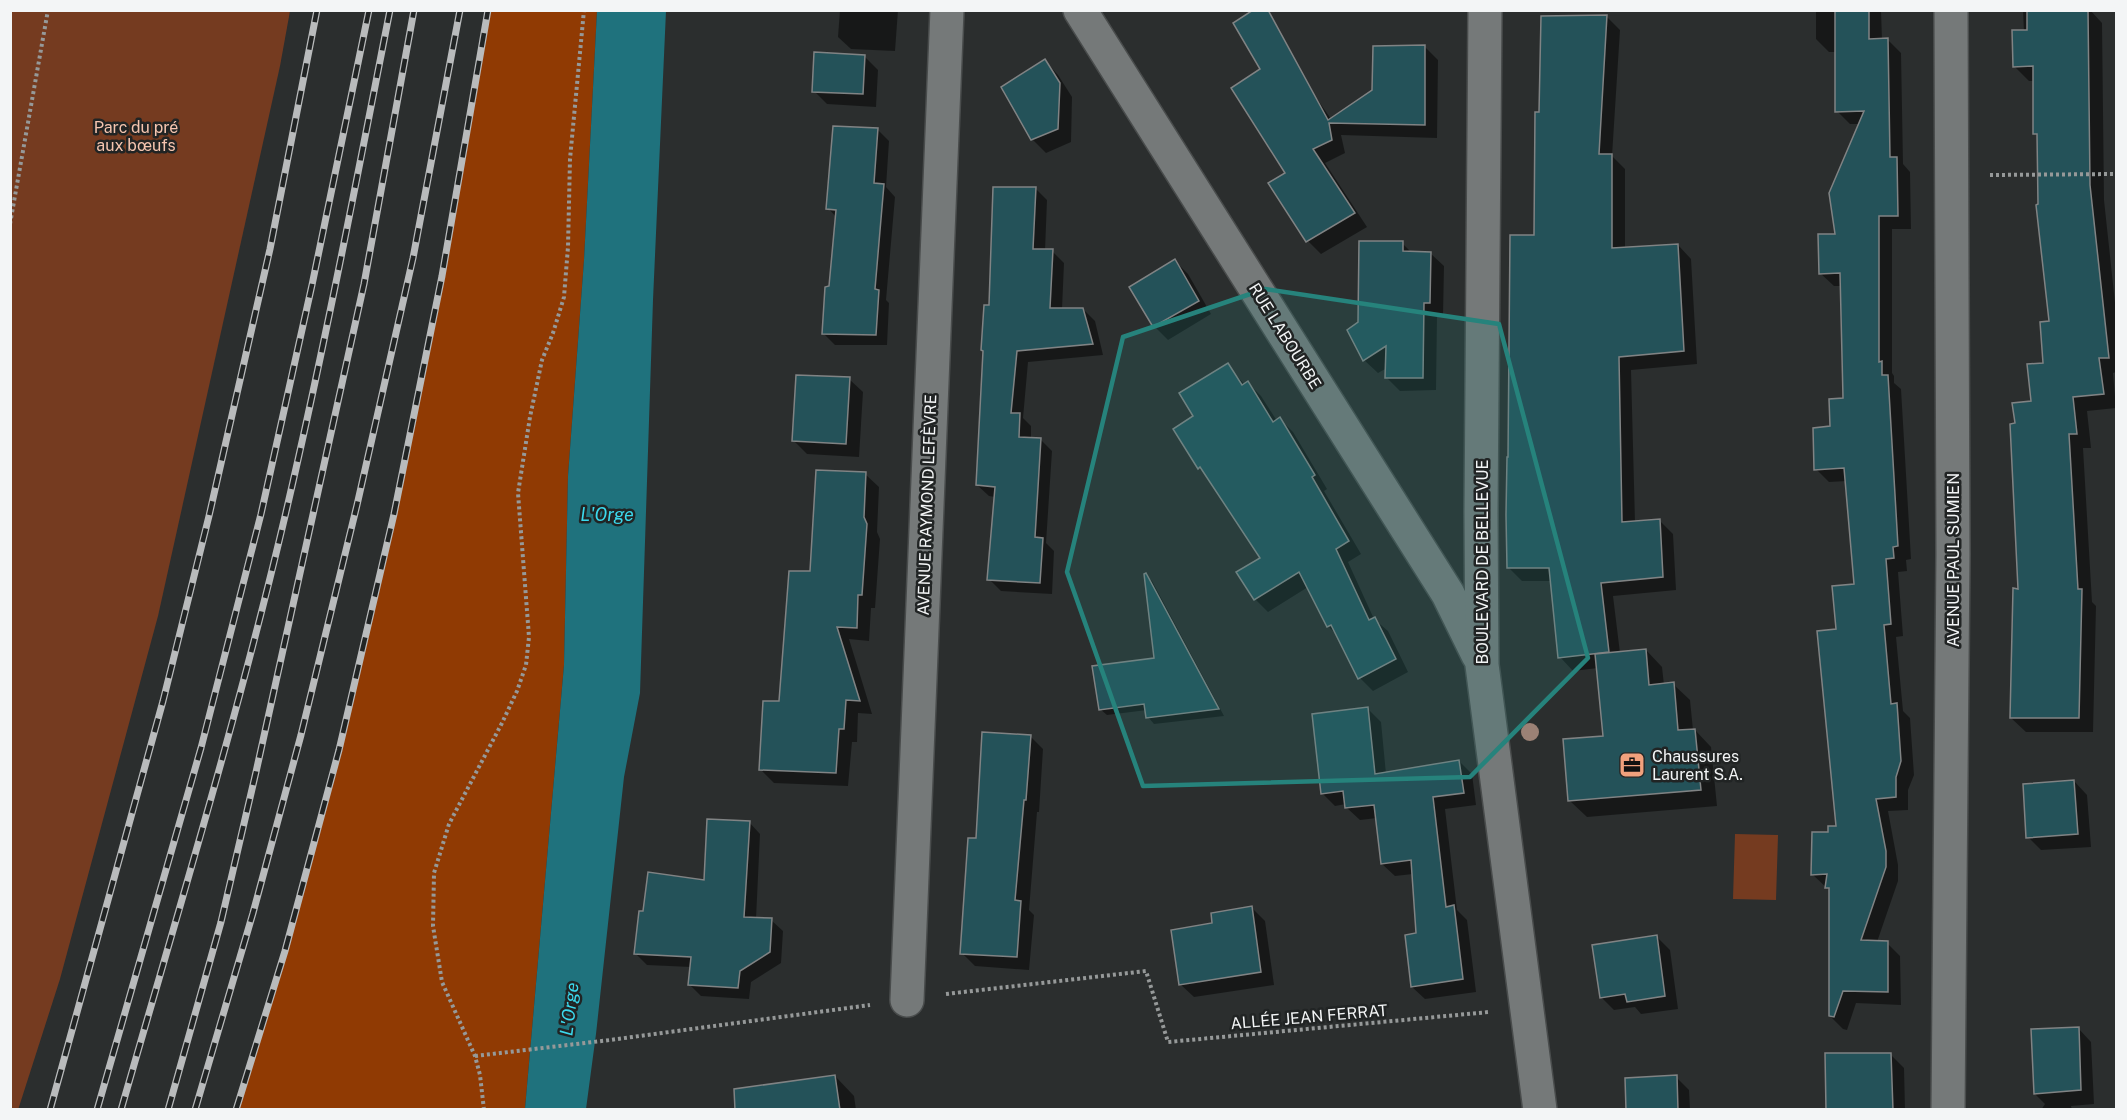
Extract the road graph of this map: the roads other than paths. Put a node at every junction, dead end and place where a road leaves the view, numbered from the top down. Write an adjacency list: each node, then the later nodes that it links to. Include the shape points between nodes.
1 (947, 10): 6 (street, AVENUE RAYMOND LEFÈVRE)
2 (1080, 10): 5 (street, RUE LABOURBE, via 1448,594)
3 (1485, 10): 5 (street, BOULEVARD DE BELLEVUE)
4 (1951, 10): 8 (street, AVENUE PAUL SUMIEN, via 1953,554)
5 (1482, 665): 7 (street, BOULEVARD DE BELLEVUE)
6 (907, 1000)
7 (1540, 1110)
8 (1948, 1110)

